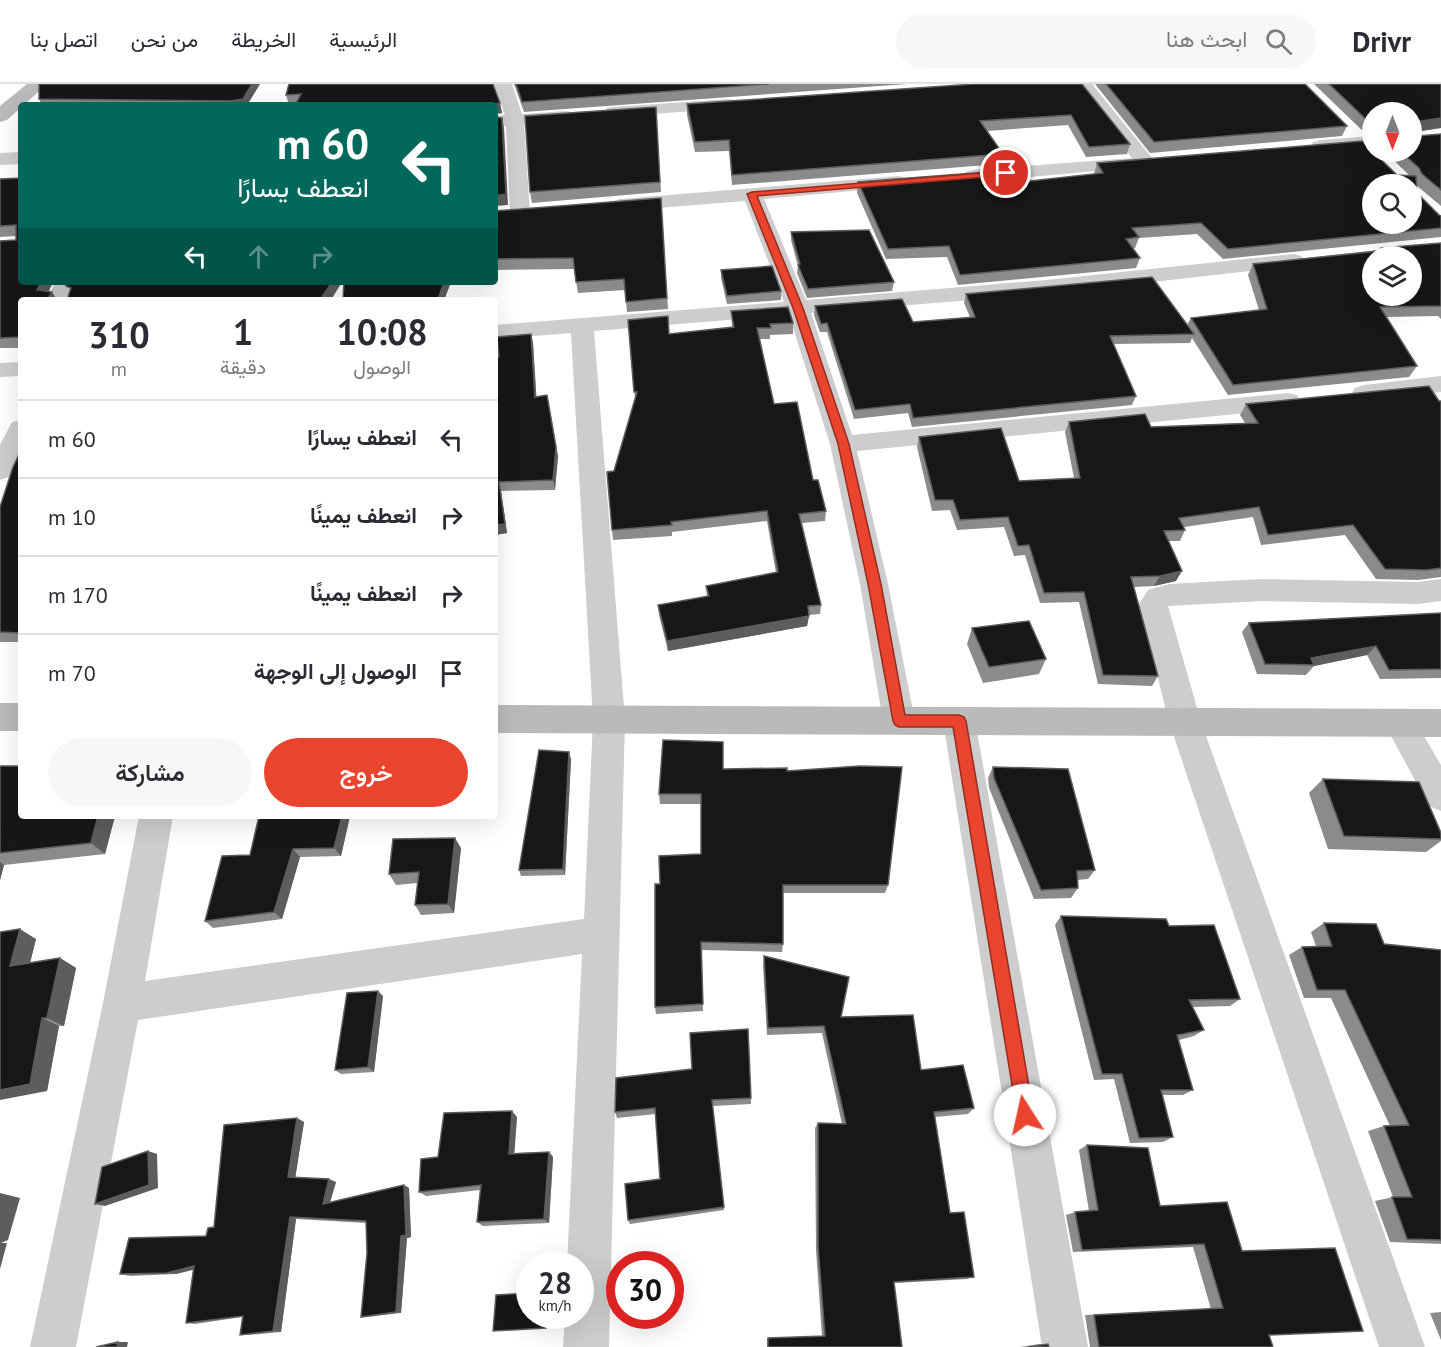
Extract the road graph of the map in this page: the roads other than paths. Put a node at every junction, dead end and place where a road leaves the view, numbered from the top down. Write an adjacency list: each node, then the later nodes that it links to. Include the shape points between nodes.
1 (38, 84): 5 (street)
2 (503, 84): 6 (street)
3 (1083, 84): 15 (street)
4 (751, 103): 6 (street)
5 (0, 116)
6 (515, 119): 7 (street); 20 (street, via 512,213)
7 (498, 121)
8 (1343, 126): 9 (street)
9 (1362, 141)
10 (1362, 147): 11 (street)
11 (1303, 148)
12 (18, 158): 13 (street)
13 (0, 159)
14 (1167, 160): 15 (street)
15 (1145, 162): 16 (street)
16 (954, 178)
17 (918, 181): 18 (street)
18 (752, 194): 19 (street); 22 (street)
19 (601, 206)
20 (543, 211)
21 (1310, 258): 22 (street, via 1046,287)
22 (798, 308): 23 (street); 29 (street)
23 (582, 326): 24 (street); 35 (street)
24 (498, 332)
25 (18, 369): 26 (street)
26 (0, 370)
27 (1441, 384): 29 (street)
28 (18, 434): 30 (street)
29 (843, 444): 36 (street)
30 (0, 469)
31 (1441, 590): 38 (street, via 1261,590 1158,598 1153,604)
32 (0, 717): 33 (street)
33 (18, 717)
34 (498, 719): 35 (street)
35 (609, 720): 36 (street); 43 (street)
36 (899, 721): 37 (street)
37 (959, 721): 38 (street); 47 (street)
38 (1185, 722): 39 (street); 48 (street)
39 (1400, 723): 40 (street); 41 (street)
40 (1441, 723)
41 (1441, 796)
42 (155, 819): 44 (street)
43 (601, 934): 44 (street); 46 (street)
44 (122, 1003): 45 (street)
45 (53, 1347)
46 (586, 1347)
47 (1065, 1347)
48 (1402, 1347)

